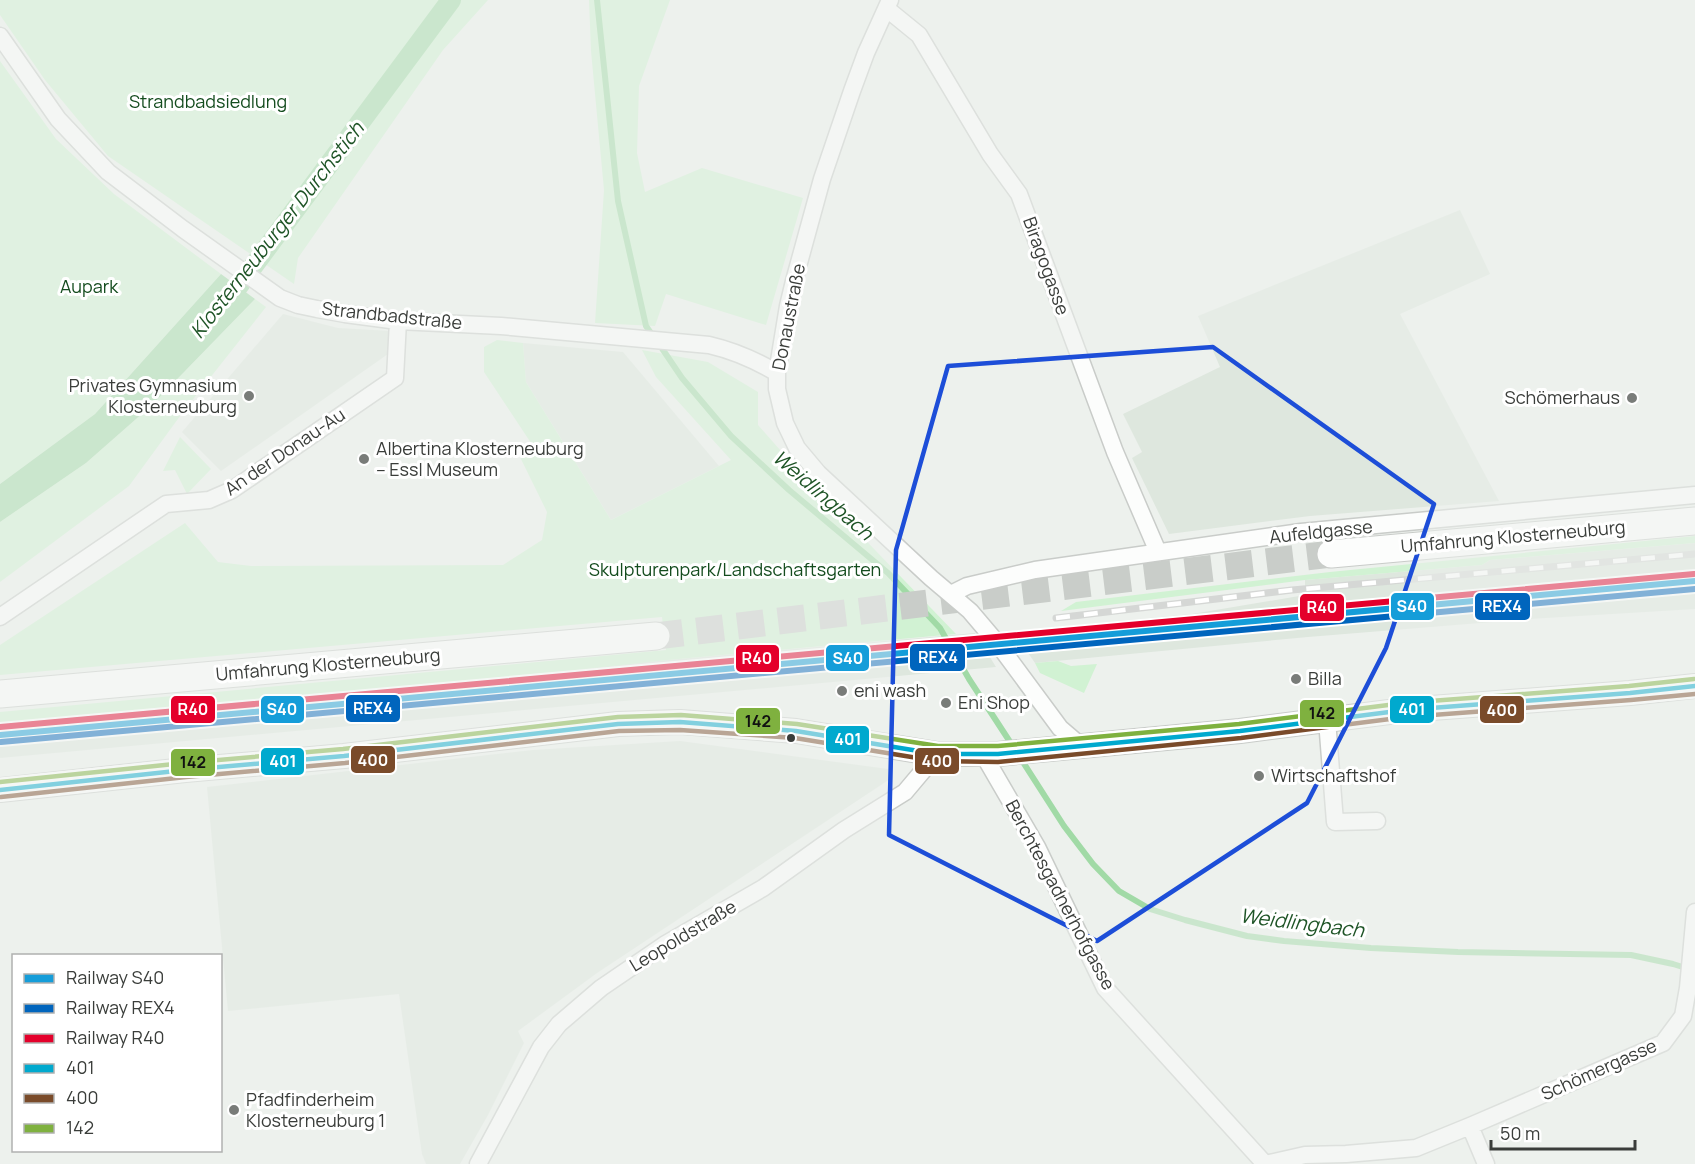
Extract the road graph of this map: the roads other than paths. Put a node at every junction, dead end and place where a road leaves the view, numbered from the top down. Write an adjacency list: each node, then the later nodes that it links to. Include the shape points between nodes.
1 (892, 9): 4 (street, Donaustraße, via 859,72 822,179 788,306); 7 (street, Biragogasse, via 919,35 990,154 1020,194 1115,452)
2 (0, 36): 3 (street, Strandbadstraße, via 58,119 108,172 218,254 280,298 298,305)
3 (398, 321): 4 (street, Strandbadstraße, via 693,343 734,351); 10 (street, An der Donau-Au, via 395,378 232,490 209,500 166,504)
4 (777, 373): 9 (street, Donaustraße, via 784,423 797,448)
5 (1695, 495): 7 (street, Aufeldgasse, via 1301,532)
6 (1695, 521): 8 (main road, Umfahrung Klosterneuburg)
7 (1158, 552): 9 (street, Aufeldgasse, via 1035,570 967,586)
8 (1331, 554)
9 (951, 594): 15 (street, Donaustraße, via 998,644 1060,728)
10 (0, 617)
11 (656, 636): 13 (main road, Umfahrung Klosterneuburg)
12 (1695, 686): 14 (street)
13 (0, 694)
14 (1327, 720): 15 (street); 19 (street, via 1335,822)
15 (1081, 746): 17 (street)
16 (937, 754): 17 (street); 18 (street, via 796,731 680,722 628,724); 23 (street, Leopoldstraße, via 905,792 763,888 664,945 601,988 559,1024 541,1047)
17 (991, 754): 24 (street, Berchtesgadnerhofgasse, via 1105,988)
18 (0, 790)
19 (1377, 821)
20 (1695, 912): 21 (street, Schömergasse)
21 (1693, 938): 22 (street, Schömergasse, via 1683,1016 1664,1043)
22 (1470, 1126): 24 (street, Schömergasse, via 1416,1148 1305,1155); 25 (street)
23 (478, 1164)
24 (1265, 1164)
25 (1486, 1164)

